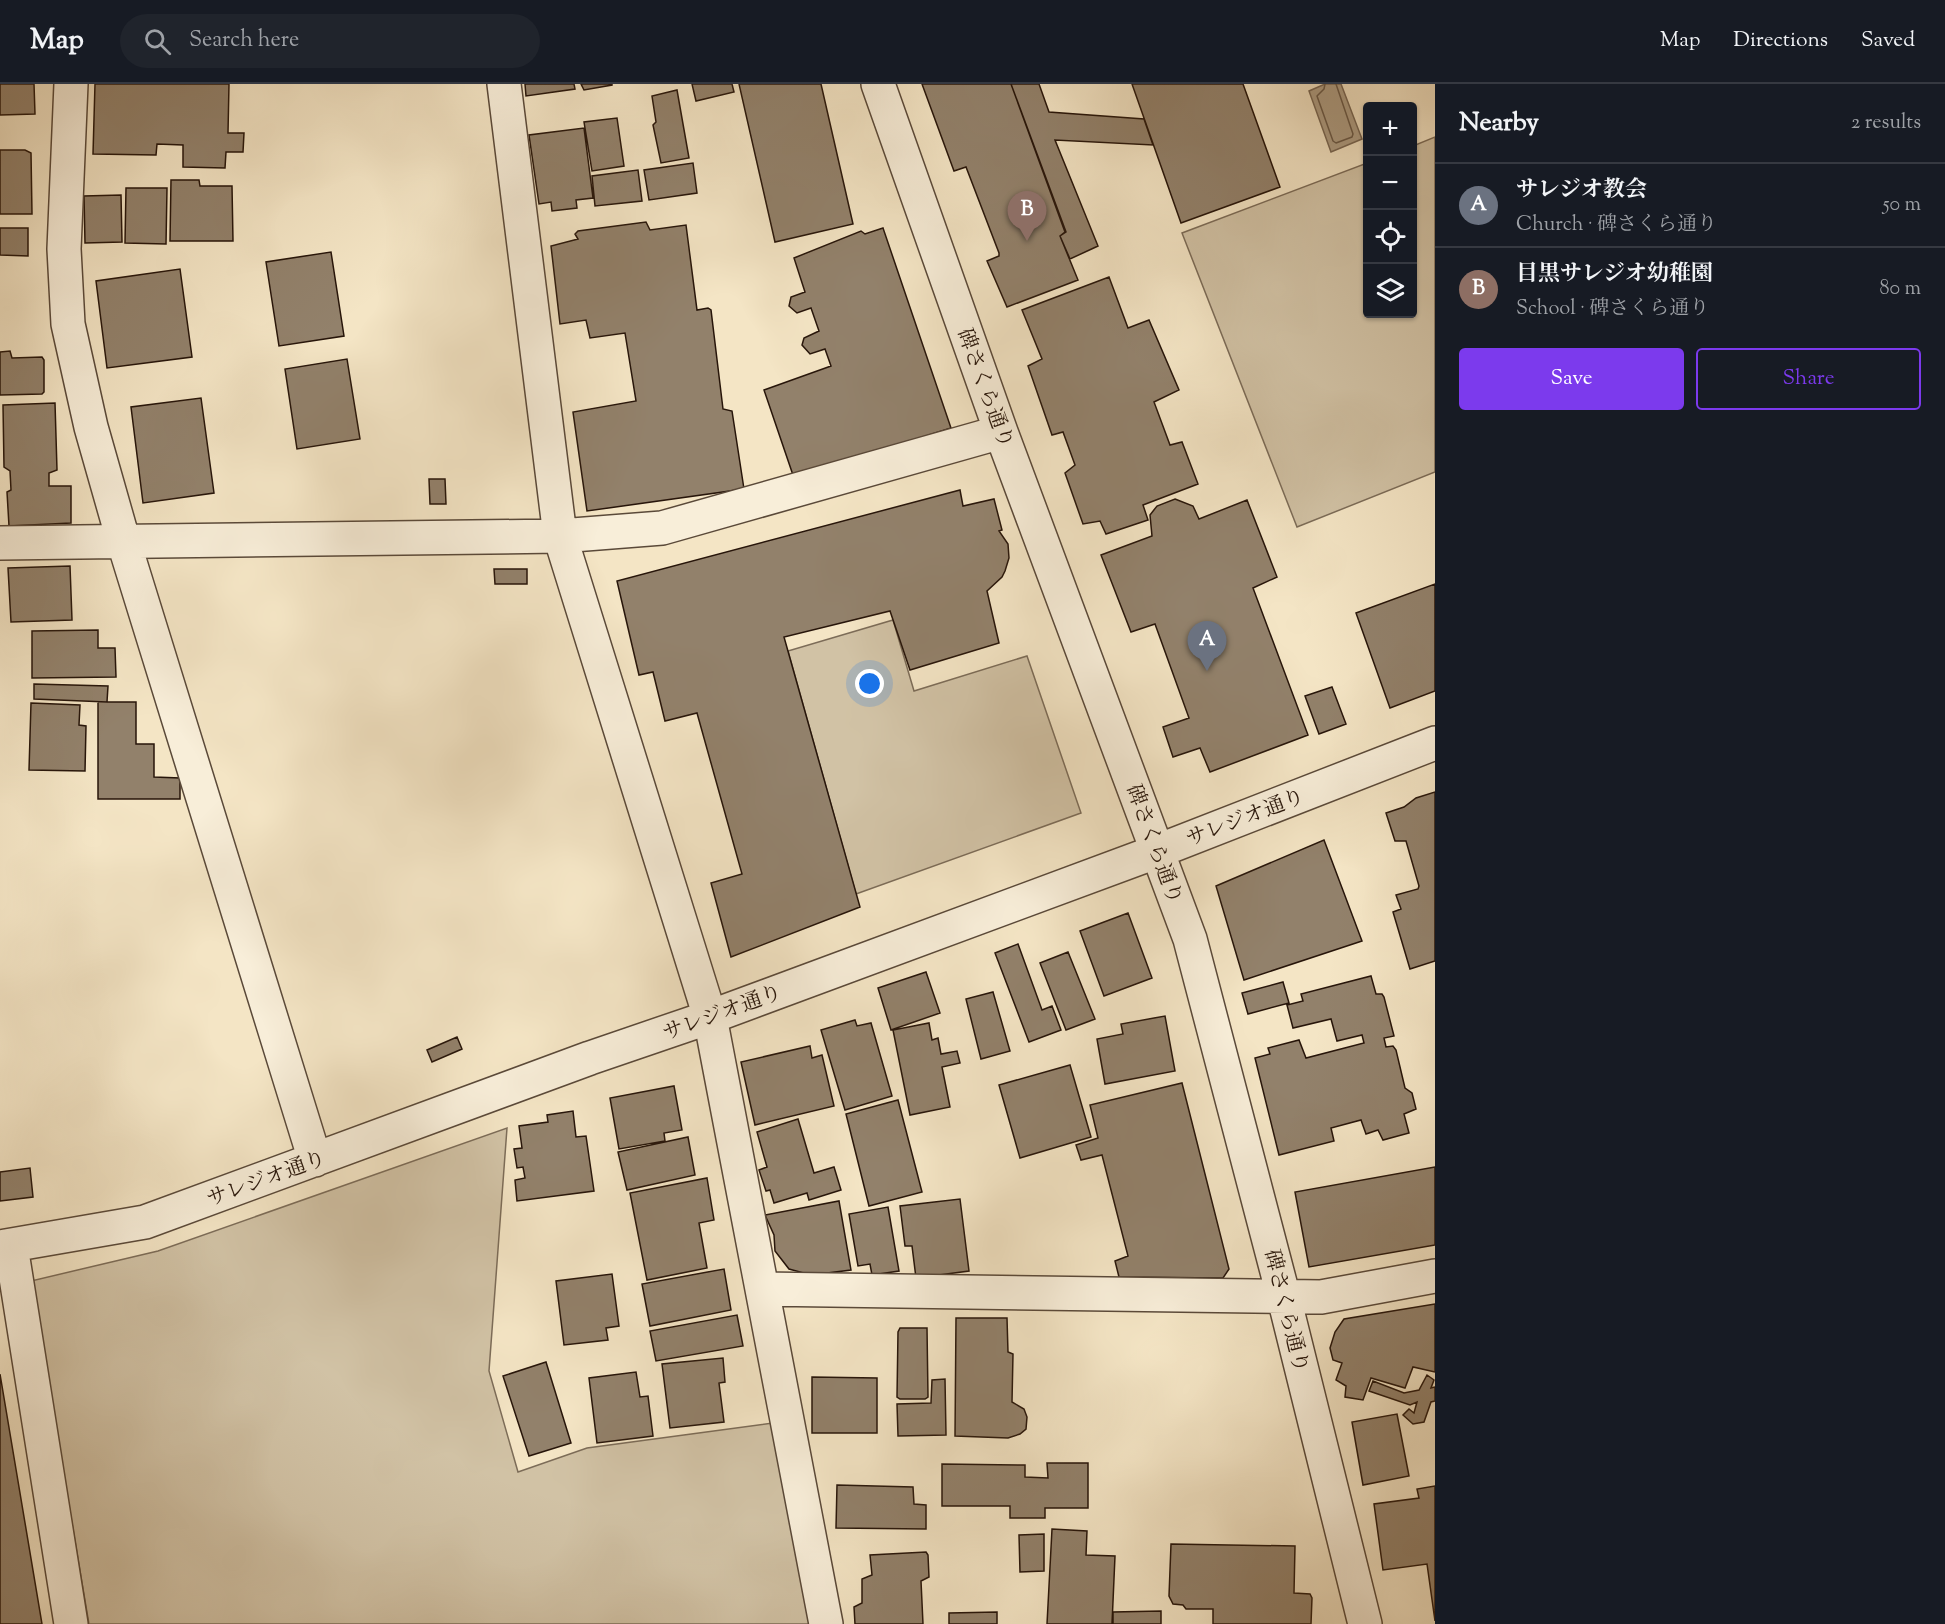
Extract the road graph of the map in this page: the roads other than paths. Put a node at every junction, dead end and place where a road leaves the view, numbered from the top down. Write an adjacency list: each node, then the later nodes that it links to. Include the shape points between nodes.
1 (71, 84): 7 (street, via 64,249 68,324 91,428)
2 (504, 84): 5 (street)
3 (878, 84): 4 (street, 碑さくら通り)
4 (1001, 432): 5 (street, via 662,528); 9 (street, 碑さくら通り)
5 (560, 536): 7 (street); 10 (street)
6 (0, 543): 7 (street)
7 (124, 543): 11 (street)
8 (1435, 743): 9 (street, サレジオ通り)
9 (1158, 851): 10 (street, サレジオ通り); 15 (street, 碑さくら通り, via 1190,939)
10 (710, 1017): 11 (street, サレジオ通り); 14 (street)
11 (315, 1160): 12 (street, サレジオ通り, via 145,1222)
12 (6, 1246): 16 (street)
13 (1435, 1276): 15 (street, via 1321,1297)
14 (762, 1289): 15 (street); 17 (street)
15 (1284, 1298): 18 (street, 碑さくら通り)
16 (71, 1624)
17 (826, 1624)
18 (1365, 1624)

